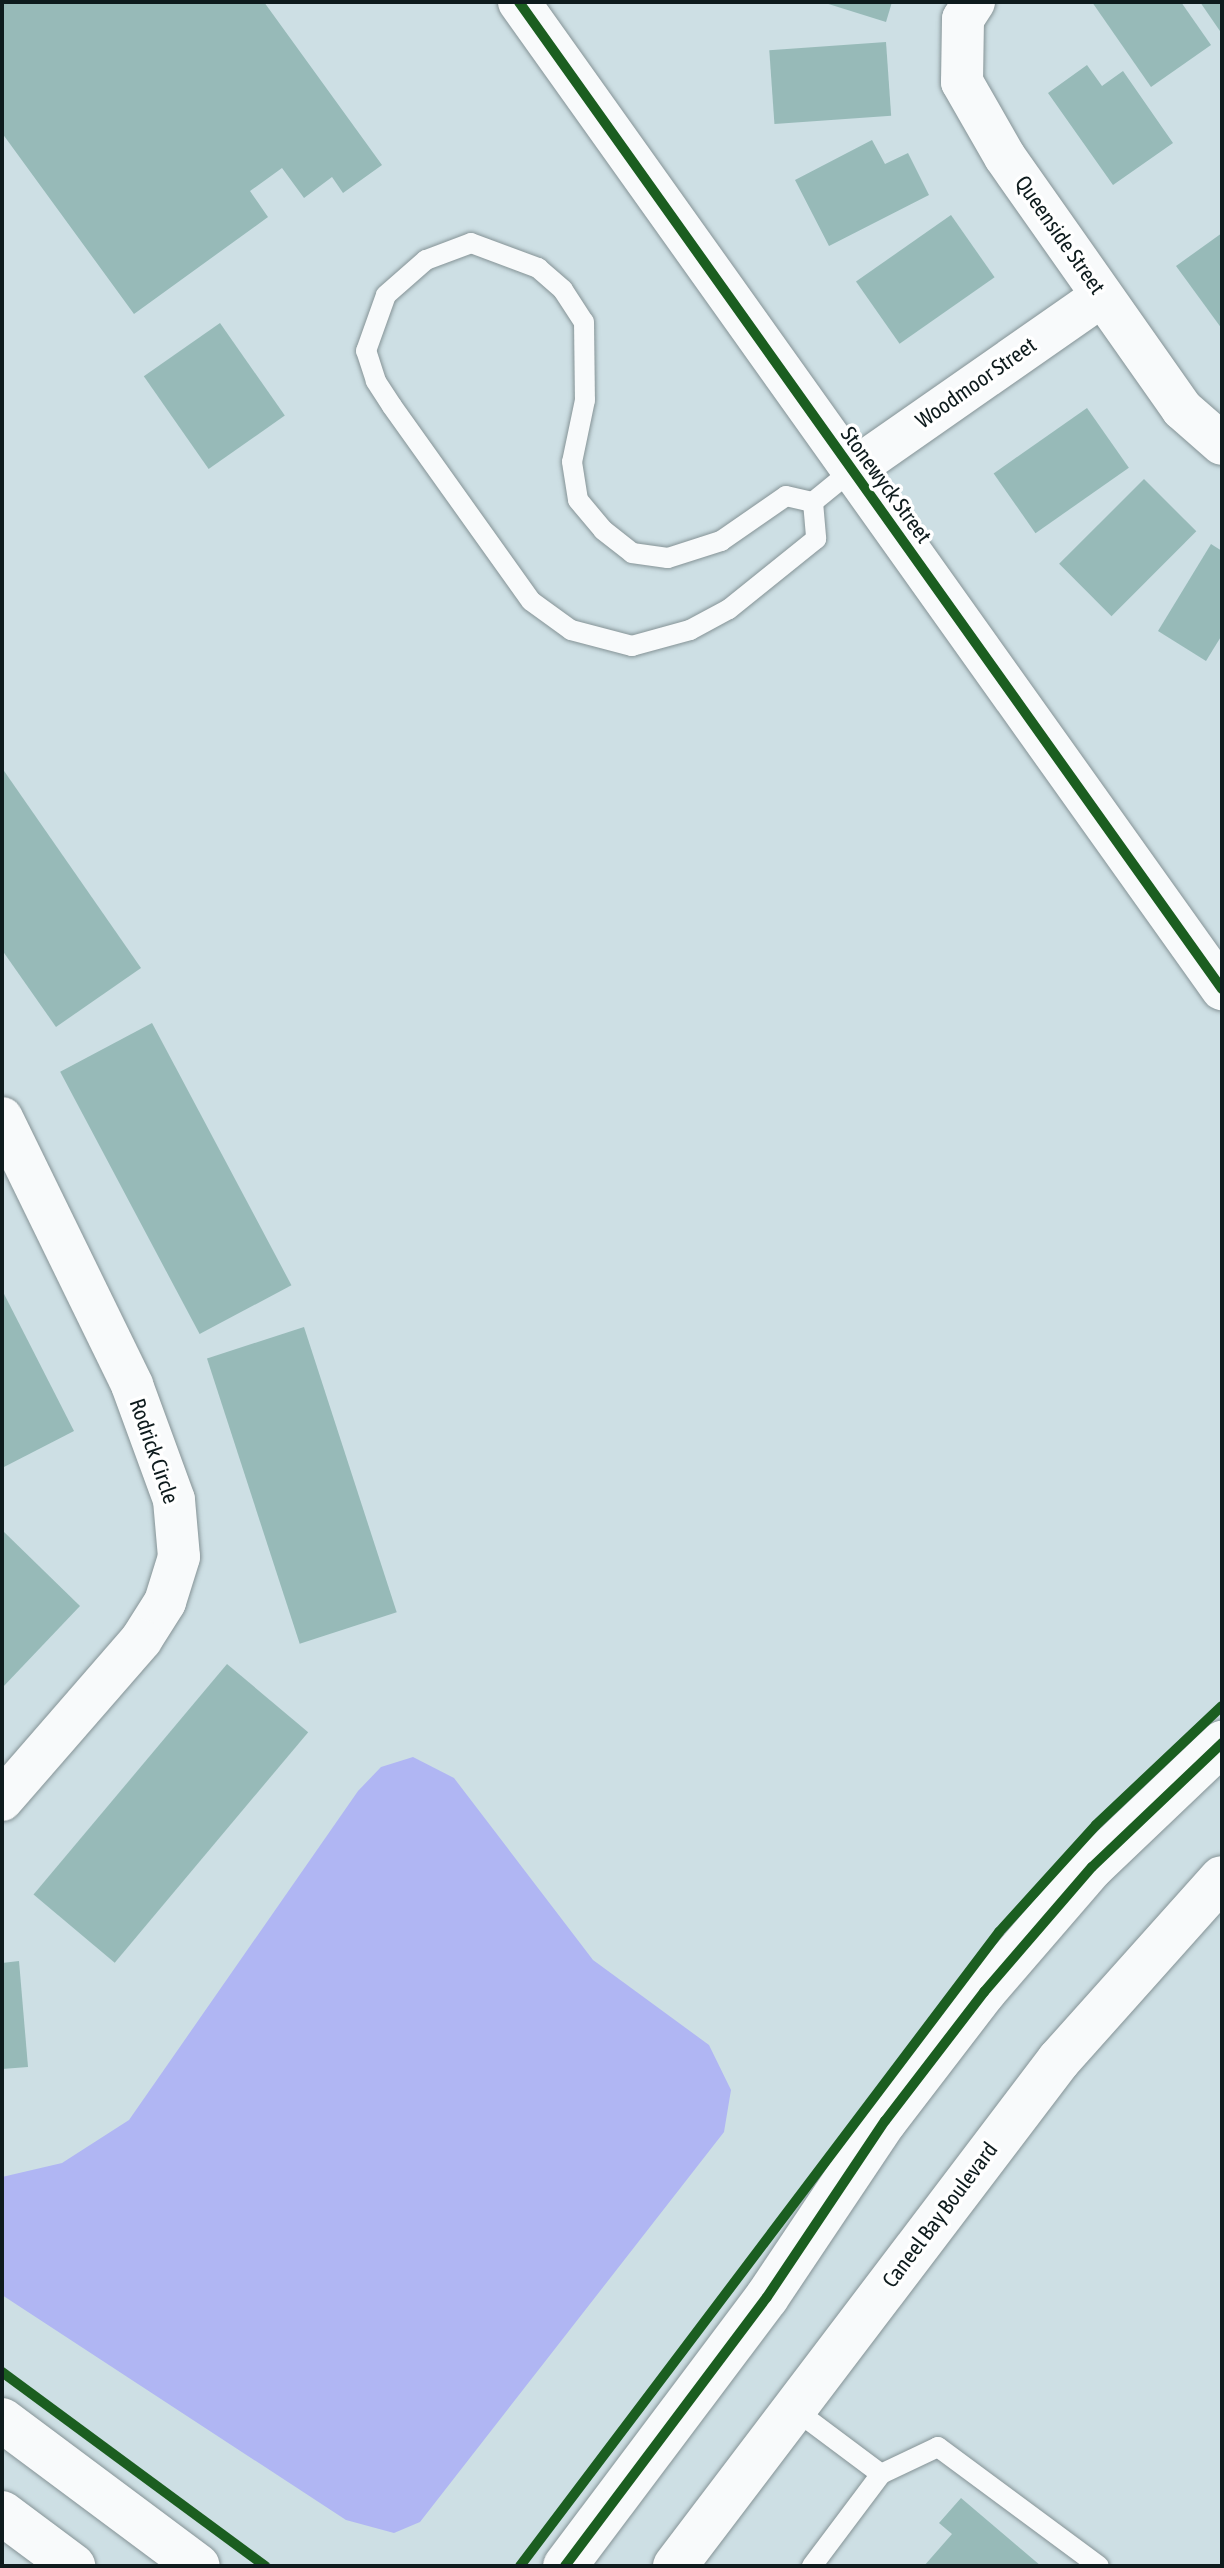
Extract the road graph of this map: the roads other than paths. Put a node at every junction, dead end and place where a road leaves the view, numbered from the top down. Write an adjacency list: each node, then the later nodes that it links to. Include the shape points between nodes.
1 (519, 2): 5 (street, Stonewyck Street)
2 (974, 2): 3 (street, Queenside Street, via 963,19 962,82 1005,157)
3 (1102, 296): 4 (street, Queenside Street, via 1182,409); 5 (street, Woodmoor Street)
4 (1222, 444)
5 (851, 471): 6 (lane); 7 (street, Stonewyck Street)
6 (813, 502): 6 (lane, via 786,496 721,541 668,558 632,553 578,500 572,462 585,400 586,335 584,322 555,283 527,262 471,243 426,260 386,295 373,321 366,351 384,394 531,601 571,630 632,646 690,630 729,609 816,539)
7 (1222, 989)
8 (2, 1118): 10 (street, Rodrick Circle, via 132,1385 174,1500 179,1557 165,1602 141,1640)
9 (1222, 1743): 18 (street, via 1092,1867 984,1992 885,2121 767,2297)
10 (2, 1800)
11 (1222, 1878): 12 (street, Caneel Bay Boulevard, via 1059,2060)
12 (794, 2409): 14 (lane); 19 (street, Caneel Bay Boulevard)
13 (2, 2420): 17 (street)
14 (881, 2474): 20 (lane); 21 (lane, via 938,2447)
15 (2, 2513): 16 (street)
16 (73, 2566)
17 (198, 2566)
18 (565, 2566)
19 (675, 2566)
20 (812, 2566)
21 (1099, 2566)

